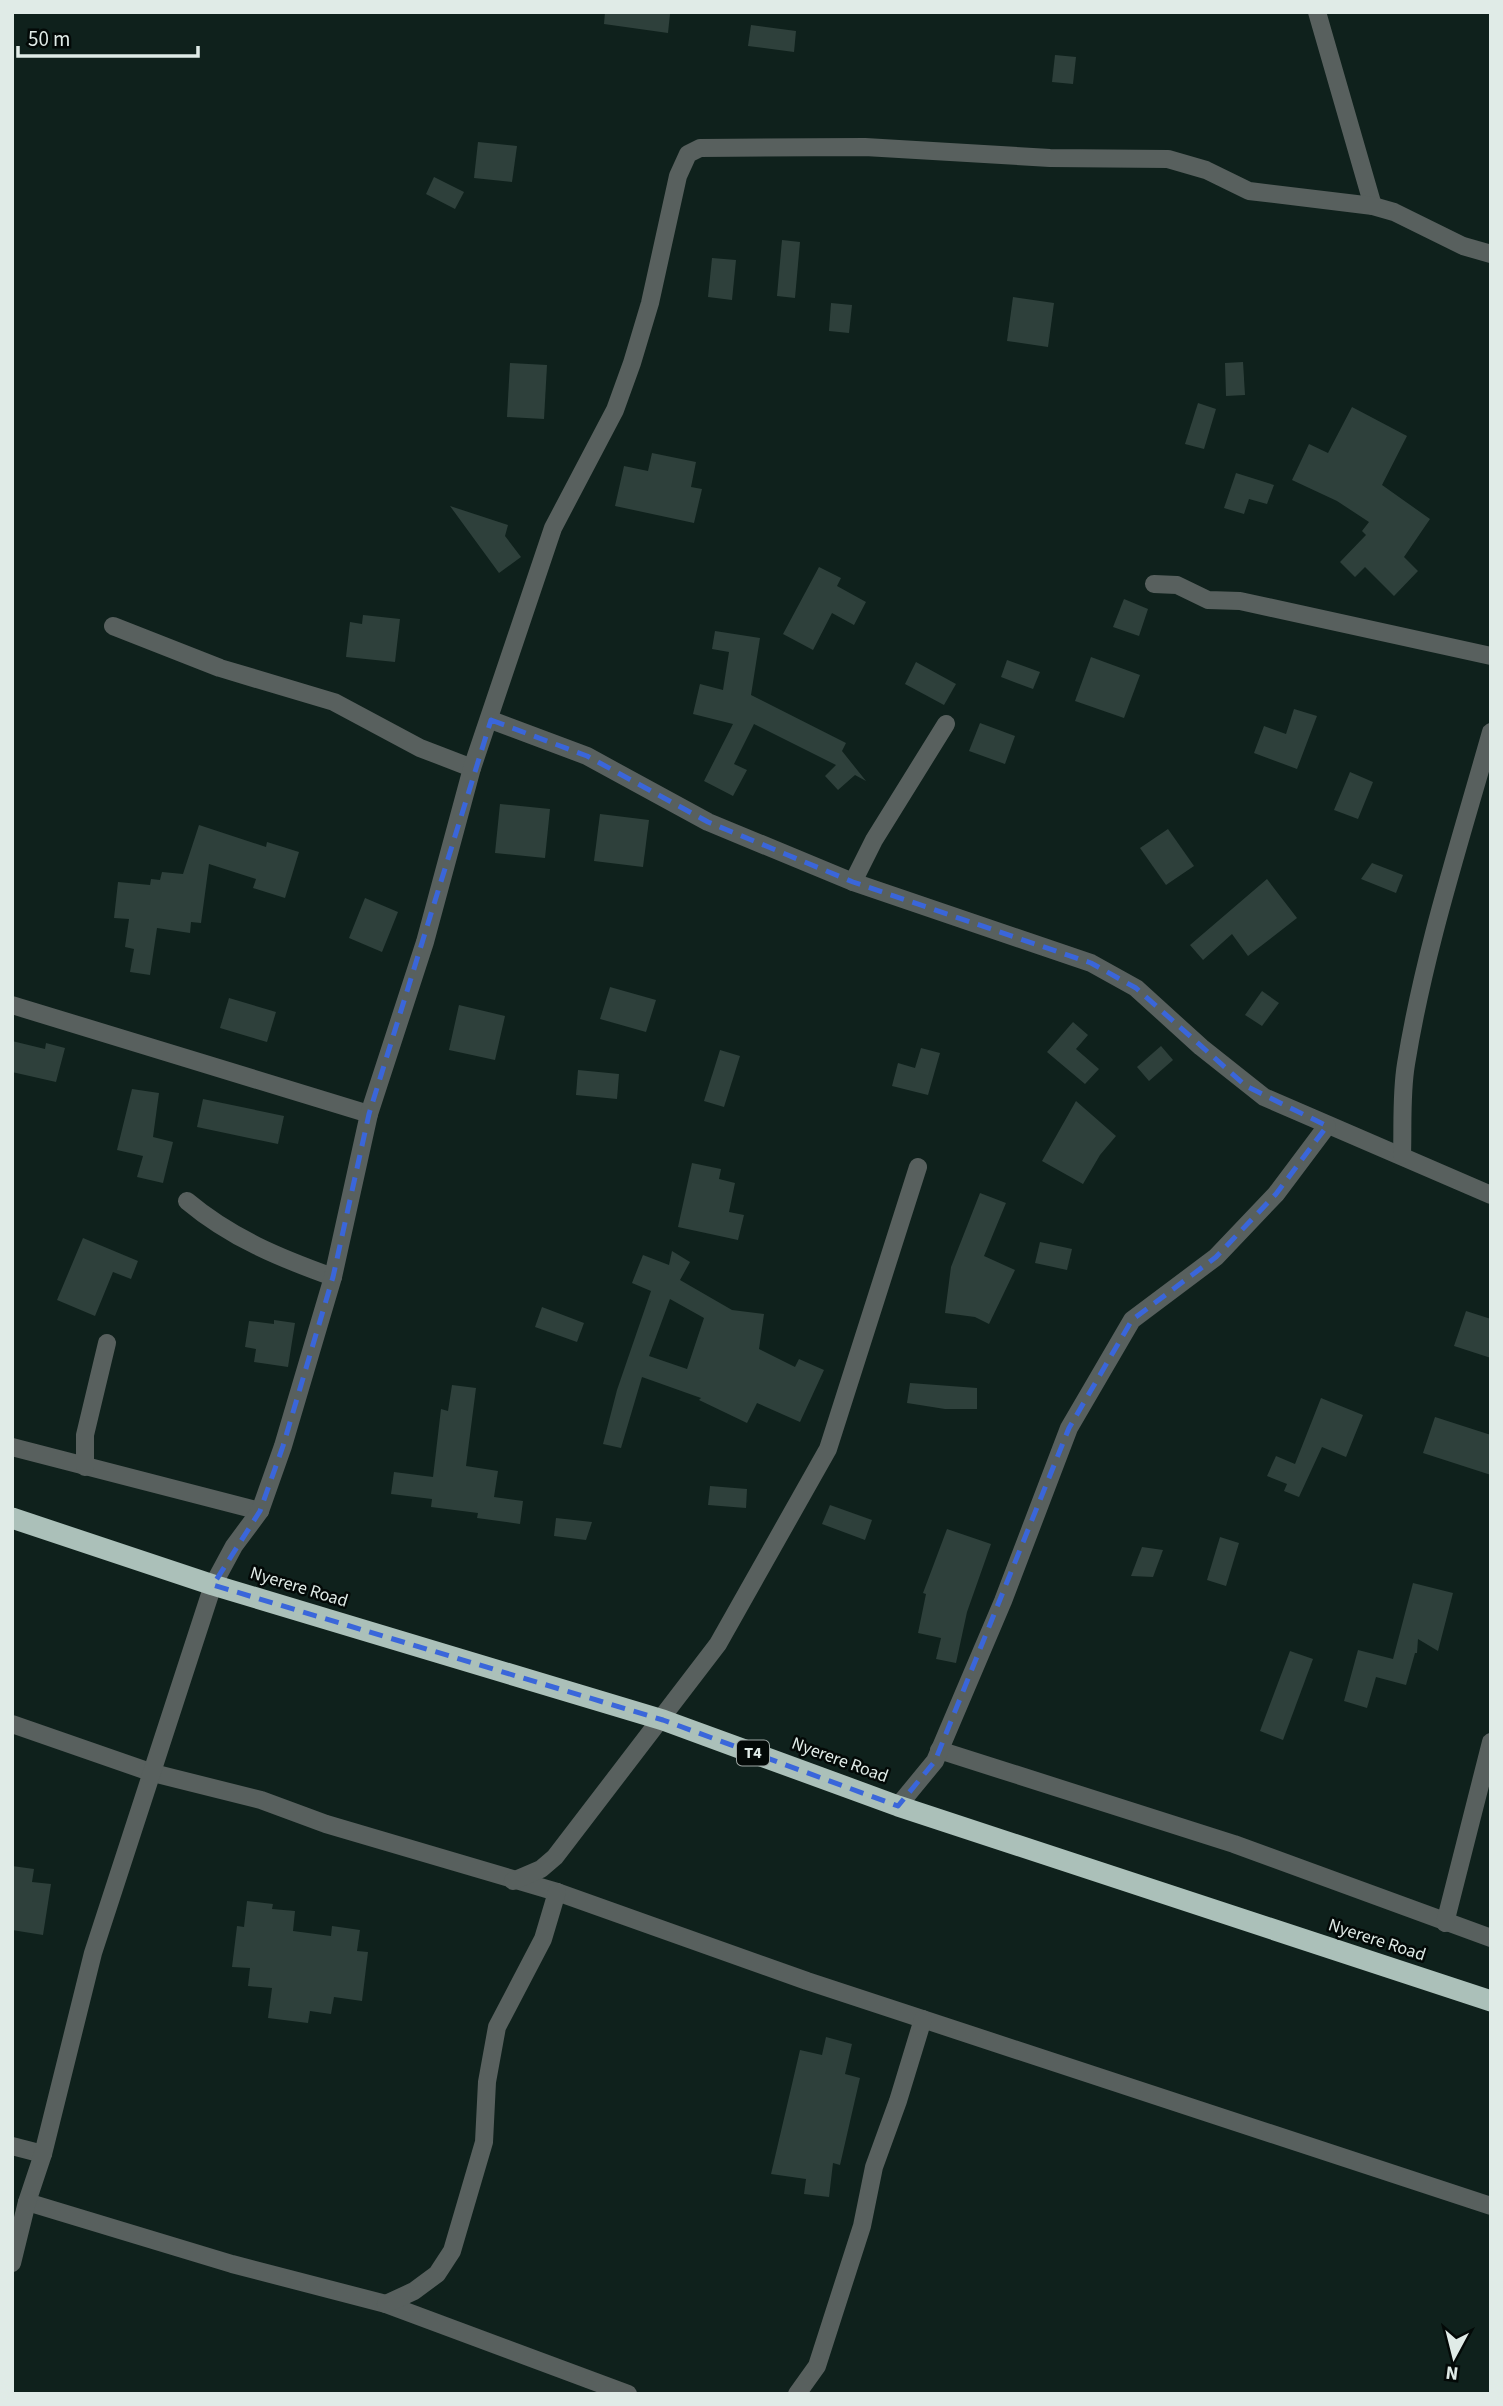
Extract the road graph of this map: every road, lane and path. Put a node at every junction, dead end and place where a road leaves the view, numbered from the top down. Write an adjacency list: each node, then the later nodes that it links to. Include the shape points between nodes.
1 (1317, 12): 2 (street)
2 (1373, 205): 3 (street); 7 (street, via 1249,191 1206,170 1168,159 1050,158 865,147 700,148 688,154 678,176 632,363 615,410 553,528)
3 (1491, 254)
4 (1154, 584): 6 (street, via 1177,585 1203,599 1240,601)
5 (113, 626): 10 (street, via 220,668 334,702 420,748)
6 (1491, 656)
7 (491, 720): 10 (street); 11 (street, via 587,756 708,822)
8 (946, 724): 11 (street)
9 (1491, 732): 15 (street, via 1429,953 1410,1042)
10 (472, 768): 13 (street, via 425,942)
11 (853, 882): 14 (street, via 1110,972 1136,988 1246,1086)
12 (12, 1005): 13 (street)
13 (369, 1114): 19 (street)
14 (1327, 1126): 15 (street); 29 (street, via 1241,1232 1198,1271 1140,1311 1126,1329 1069,1428 1003,1601)
15 (1402, 1156): 17 (street)
16 (918, 1167): 26 (street, via 828,1449 718,1644)
17 (1491, 1195)
18 (187, 1201): 19 (street, via 242,1241)
19 (333, 1277): 23 (street)
20 (107, 1343): 22 (street, via 85,1435)
21 (12, 1447): 22 (street)
22 (85, 1467): 23 (street)
23 (260, 1511): 25 (street)
24 (12, 1518): 25 (highway, Nyerere Road / T4)
25 (213, 1585): 26 (highway, Nyerere Road / T4); 30 (street)
26 (663, 1720): 31 (highway, Nyerere Road / T4); 32 (street, via 555,1857)
27 (12, 1724): 30 (street)
28 (1491, 1742): 34 (street)
29 (939, 1750): 31 (street); 34 (street, via 1234,1844)
30 (153, 1773): 32 (street, via 261,1800); 39 (street, via 93,1953)
31 (898, 1806): 36 (highway, Nyerere Road / T4)
32 (513, 1881): 33 (street)
33 (557, 1892): 37 (street); 43 (street, via 543,1939 497,2027 487,2082 484,2142 452,2251 437,2274)
34 (1445, 1923): 35 (street)
35 (1491, 1938)
36 (1491, 2001)
37 (923, 2019): 41 (street); 45 (street, via 874,2167 862,2226 817,2366)
38 (12, 2146): 39 (street)
39 (43, 2154): 40 (street)
40 (27, 2202): 42 (street); 43 (street, via 232,2264)
41 (1491, 2206)
42 (12, 2263)
43 (386, 2304): 44 (street)
44 (628, 2394)
45 (797, 2394)

